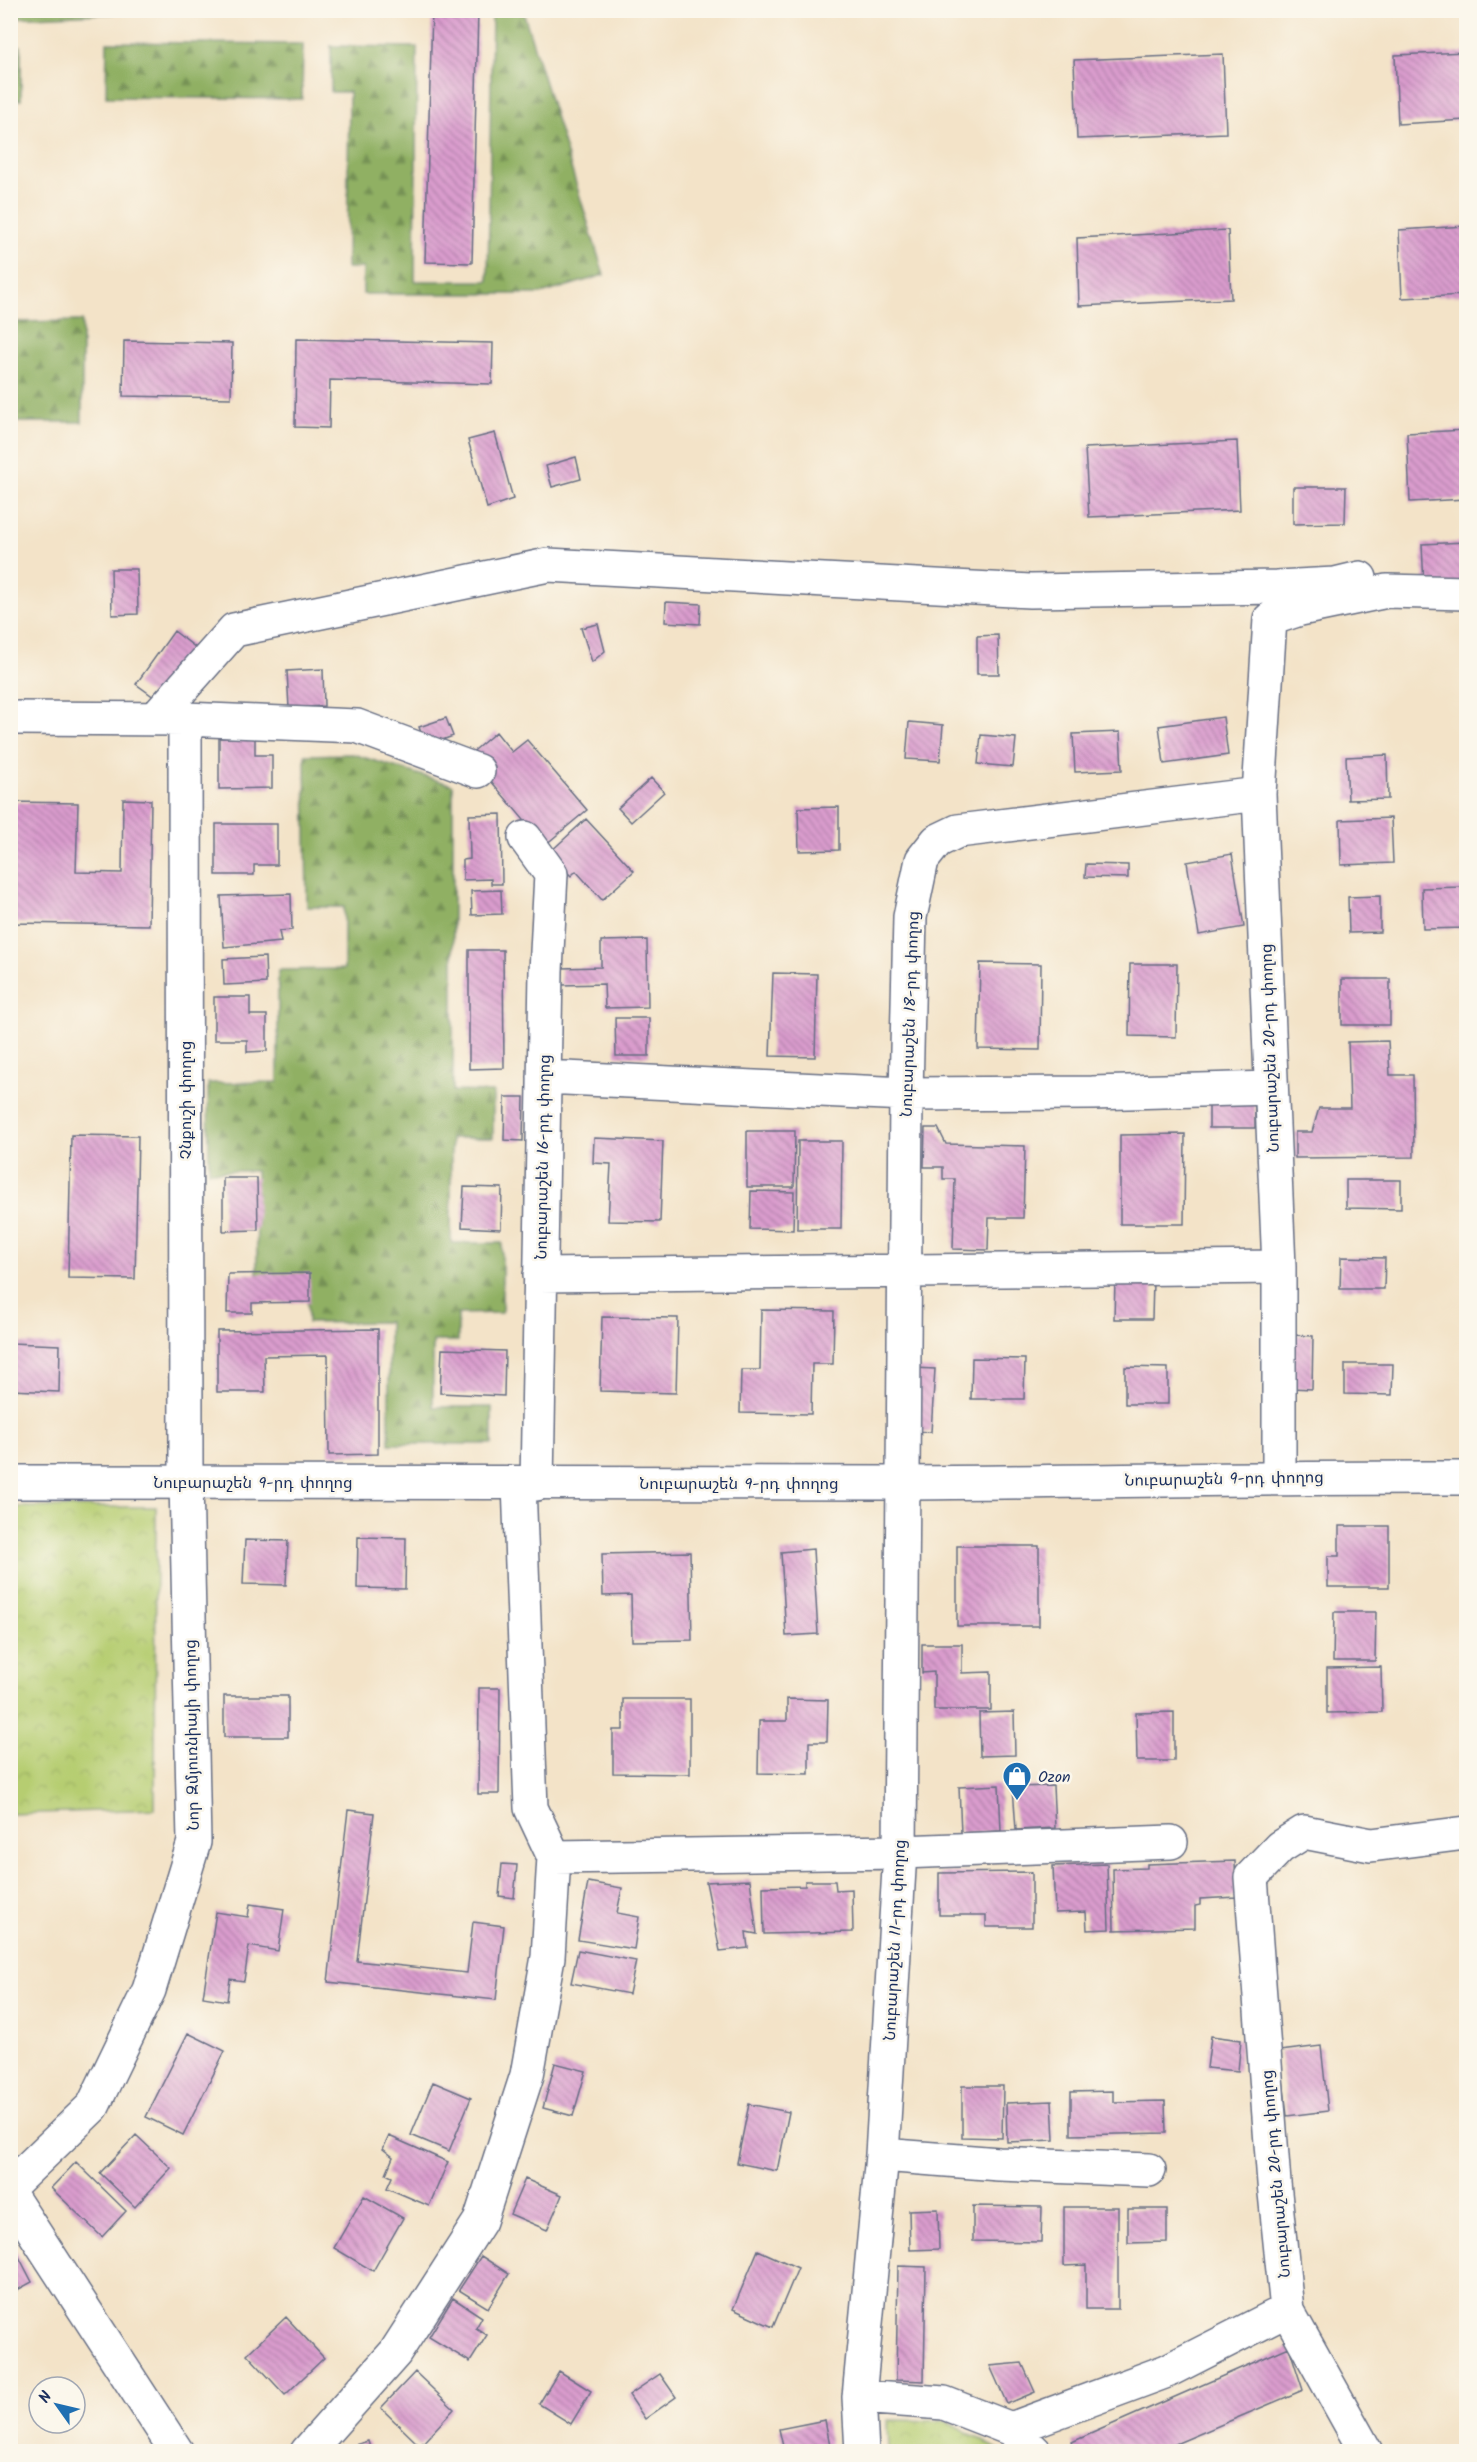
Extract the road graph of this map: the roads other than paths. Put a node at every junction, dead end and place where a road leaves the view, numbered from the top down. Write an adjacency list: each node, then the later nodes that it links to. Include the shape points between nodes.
1 (1360, 578): 4 (street, via 1312,585 1030,591 548,565 234,630)
2 (1467, 593): 6 (street, Նուբարաշեն 20-րդ փողոց, via 1386,591 1270,619)
3 (10, 718): 4 (street)
4 (170, 719): 5 (street, via 357,726); 16 (street, Չնքուշի փողոց)
5 (478, 771)
6 (1259, 794): 9 (street, Նուբարաշեն 20-րդ փողոց); 10 (street, Նուբարաշեն 18-րդ փողոց, via 957,831 937,841 922,860 910,917)
7 (525, 838): 8 (street, Նուբարաշեն 16-րդ փողոց, via 551,874)
8 (544, 1077): 10 (street); 13 (street, Նուբարաշեն 16-րդ փողոց)
9 (1271, 1088): 10 (street); 11 (street, Նուբարաշեն 20-րդ փողոց)
10 (906, 1094): 12 (street, Նուբարաշեն 18-րդ փողոց)
11 (1279, 1267): 12 (street); 14 (street, Նուբարաշեն 20-րդ փողոց)
12 (906, 1271): 13 (street); 18 (street, Նուբարաշեն 18-րդ փողոց)
13 (540, 1275): 19 (street, Նուբարաշեն 16-րդ փողոց)
14 (1279, 1477): 15 (street, Նուբարաշեն 9-րդ փողոց); 18 (street, Նուբարաշեն 9-րդ փողոց)
15 (1467, 1478)
16 (186, 1481): 17 (street, Նուբարաշեն 9-րդ փողոց); 19 (street, Նուբարաշեն 9-րդ փողոց); 26 (street, Նոր Զմյուռնիայի փողոց, via 194,1842 149,1990 93,2106)
17 (10, 1482)
18 (901, 1483): 19 (street, Նուբարաշեն 9-րդ փողոց); 22 (street, Նուբարաշեն 11-րդ փողոց)
19 (528, 1484): 23 (street, Նուբարաշեն 16-րդ փողոց, via 531,1808)
20 (1467, 1833): 28 (street, Նուբարաշեն 20-րդ փողոց, via 1371,1845 1304,1832 1280,1847 1251,1877)
21 (1171, 1842): 22 (street)
22 (900, 1852): 23 (street); 24 (street, Նուբարաշեն 11-րդ փողոց)
23 (554, 1857): 32 (street, via 548,1957 527,2075 480,2221 395,2353)
24 (882, 2155): 25 (street); 29 (street, Նուբարաշեն 11-րդ փողոց)
25 (1149, 2170)
26 (10, 2186)
27 (10, 2195): 31 (street)
28 (1287, 2310): 30 (street, via 1167,2371); 35 (street, Նուբարաշեն 20-րդ փողոց)
29 (859, 2397): 30 (street, via 944,2403); 33 (street, Նուբարաշեն 11-րդ փողոց)
30 (1011, 2429): 34 (street)
31 (177, 2451)
32 (307, 2451)
33 (862, 2451)
34 (1035, 2451)
35 (1366, 2451)

